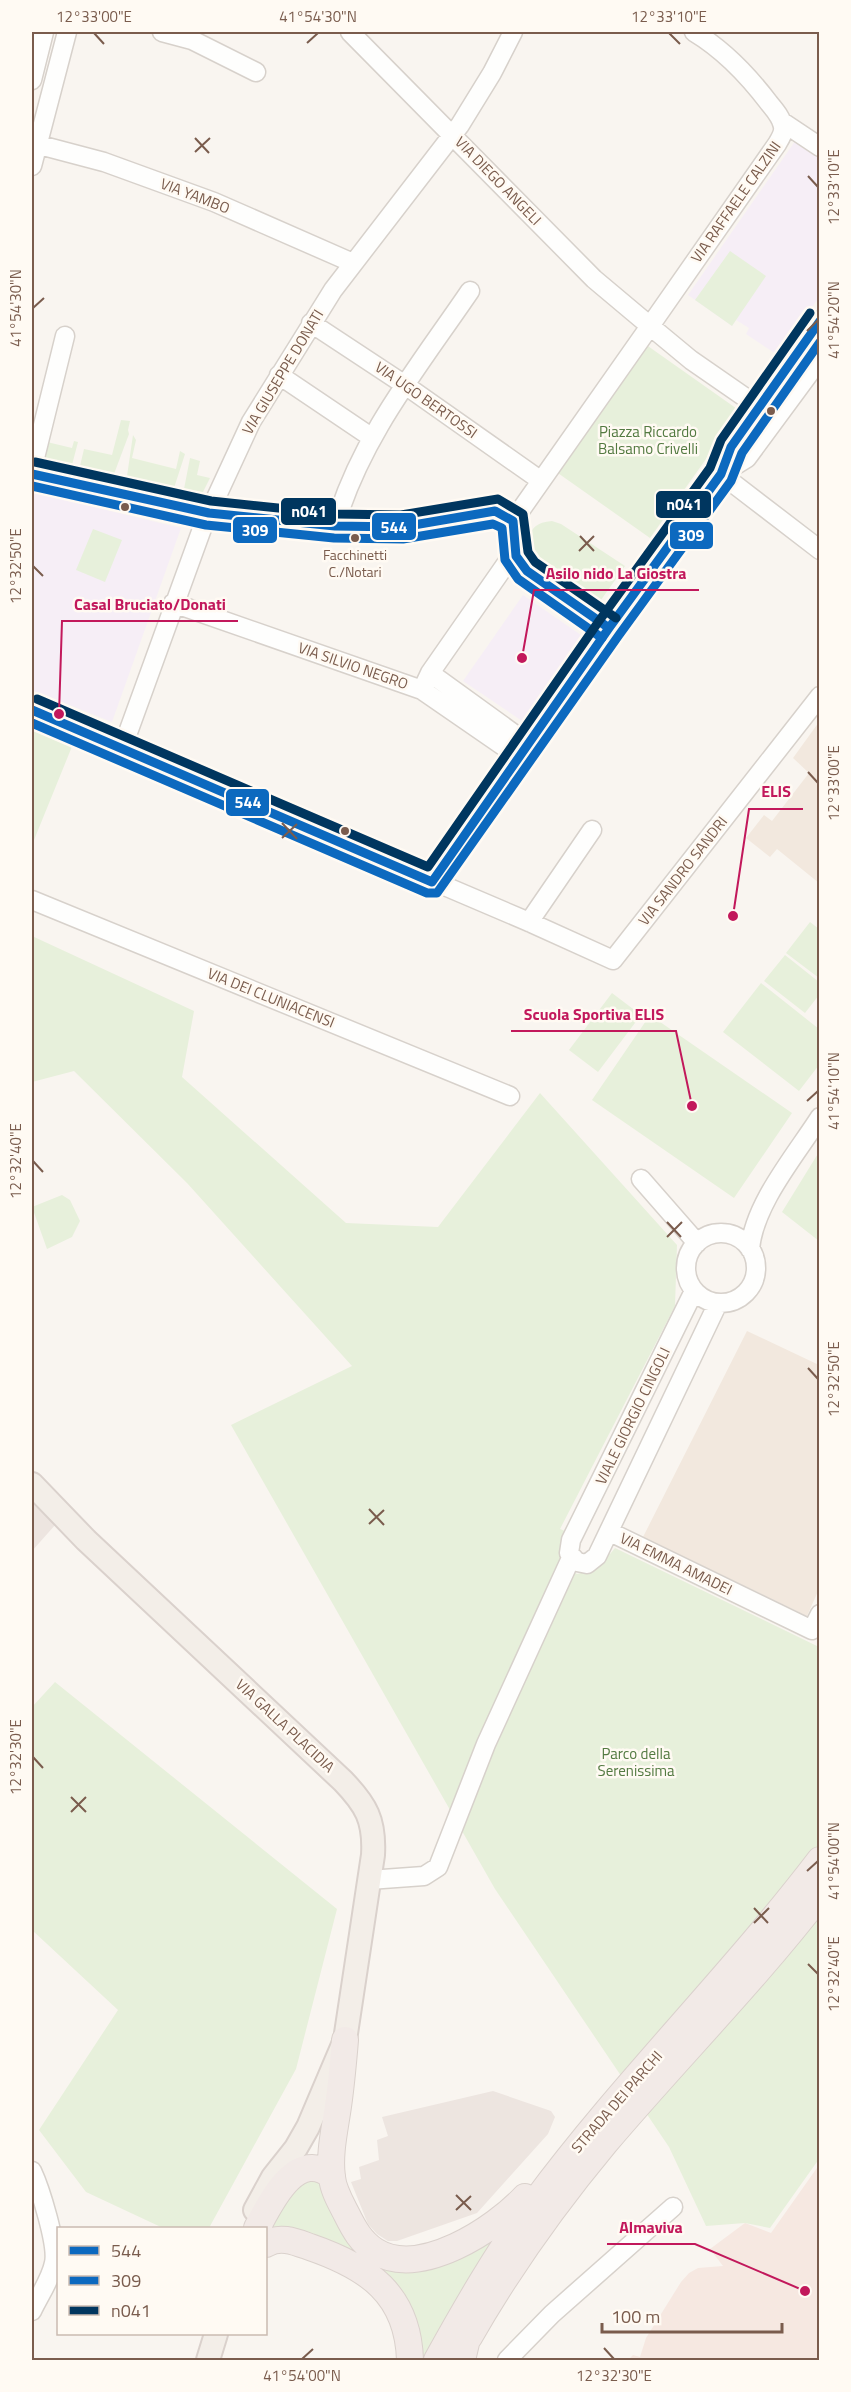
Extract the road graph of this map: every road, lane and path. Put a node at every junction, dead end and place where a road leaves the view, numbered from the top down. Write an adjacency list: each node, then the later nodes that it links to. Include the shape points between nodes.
1 (44, 32): 8 (street)
2 (68, 32): 11 (street)
3 (162, 32): 7 (street, via 192,40)
4 (350, 32): 10 (street, VIA DIEGO ANGELI)
5 (513, 32): 10 (street, VIA GIUSEPPE DONATI)
6 (694, 32): 9 (street, VIA RAFFAELE CALZINI, via 734,62)
7 (256, 72)
8 (32, 80)
9 (781, 121): 12 (street); 18 (street, VIA RAFFAELE CALZINI, via 783,130 777,144)
10 (453, 135): 14 (street, VIA GIUSEPPE DONATI); 18 (street, VIA DIEGO ANGELI, via 594,279)
11 (34, 144): 13 (street); 14 (street, VIA YAMBO, via 104,162 214,202)
12 (819, 147)
13 (32, 166)
14 (353, 263): 17 (street, VIA GIUSEPPE DONATI)
15 (471, 291): 22 (street)
16 (819, 320): 23 (street)
17 (311, 323): 21 (street, VIA GIUSEPPE DONATI); 22 (street, VIA UGO BERTOSSI)
18 (650, 326): 23 (street); 27 (street)
19 (65, 336): 25 (street)
20 (819, 359): 26 (street, via 747,458)
21 (279, 375): 24 (street); 28 (street, VIA GIUSEPPE DONATI, via 251,422)
22 (405, 385): 24 (street); 27 (street, VIA UGO BERTOSSI)
23 (759, 407): 26 (street, via 731,447)
24 (371, 437): 30 (street, via 346,490)
25 (32, 472): 28 (street)
26 (722, 474): 31 (street); 34 (street)
27 (540, 480): 29 (street)
28 (209, 513): 30 (street); 33 (street, VIA GIUSEPPE DONATI)
29 (513, 521): 30 (street, via 492,510 410,526); 32 (street)
30 (335, 526)
31 (819, 550)
32 (515, 551): 34 (street, via 533,577); 35 (street)
33 (173, 603): 36 (street, VIA SILVIO NEGRO); 39 (street, VIA GIUSEPPE DONATI)
34 (609, 628): 40 (street)
35 (430, 673): 36 (street); 40 (street, VIA SILVIO NEGRO)
36 (422, 690): 40 (street, VIA SILVIO NEGRO)
37 (819, 696): 44 (street, VIA SANDRO SANDRI, via 613,960)
38 (32, 710): 39 (street)
39 (122, 748): 42 (street)
40 (523, 750): 42 (street)
41 (592, 830): 44 (street)
42 (432, 882): 44 (street)
43 (32, 900): 45 (street, VIA DEI CLUNIACENSI)
44 (529, 922)
45 (510, 1096)
46 (819, 1117): 48 (street)
47 (641, 1179): 50 (street)
48 (758, 1214): 49 (street); 51 (street)
49 (729, 1235): 50 (street, via 707,1236); 51 (street)
50 (697, 1243): 52 (street, via 687,1261 688,1282)
51 (750, 1250): 53 (street, via 755,1266 751,1285 737,1299)
52 (694, 1291): 53 (street); 54 (street, VIALE GIORGIO CINGOLI)
53 (717, 1303): 55 (street)
54 (641, 1398): 55 (street); 58 (street, VIALE GIORGIO CINGOLI)
55 (667, 1411): 57 (street)
56 (32, 1484): 61 (main road, VIA GALLA PLACIDIA, via 358,1797 372,1826 374,1845)
57 (610, 1532): 58 (street, VIA EMMA AMADEI, via 591,1561 583,1564); 59 (street, VIA EMMA AMADEI)
58 (571, 1549): 61 (street, VIALE GIORGIO CINGOLI, via 488,1738 438,1867 424,1876)
59 (817, 1620)
60 (819, 1860): 64 (highway, STRADA DEI PARCHI, via 727,1975)
61 (369, 1880): 63 (main road, VIA GALLA PLACIDIA)
62 (819, 1895): 74 (highway, STRADA DEI PARCHI, via 753,1977 582,2171 518,2260)
63 (345, 2040): 66 (highway); 68 (main road, VIA GALLA PLACIDIA, via 308,2127 273,2176)
64 (589, 2133): 66 (highway, via 501,2219 463,2242 418,2258 389,2257 366,2244 354,2229); 78 (highway, STRADA DEI PARCHI, via 502,2249)
65 (32, 2171): 71 (street, via 55,2256)
66 (332, 2176): 69 (highway, via 316,2168 290,2177)
67 (673, 2207): 79 (street, via 558,2308)
68 (248, 2227)
69 (258, 2227)
70 (267, 2244): 77 (highway, via 282,2239 300,2243 349,2262 369,2275 400,2314 407,2332)
71 (32, 2311)
72 (205, 2335): 75 (main road)
73 (216, 2335): 76 (main road)
74 (461, 2355)
75 (197, 2361)
76 (208, 2361)
77 (410, 2361)
78 (437, 2361)
79 (507, 2361)

